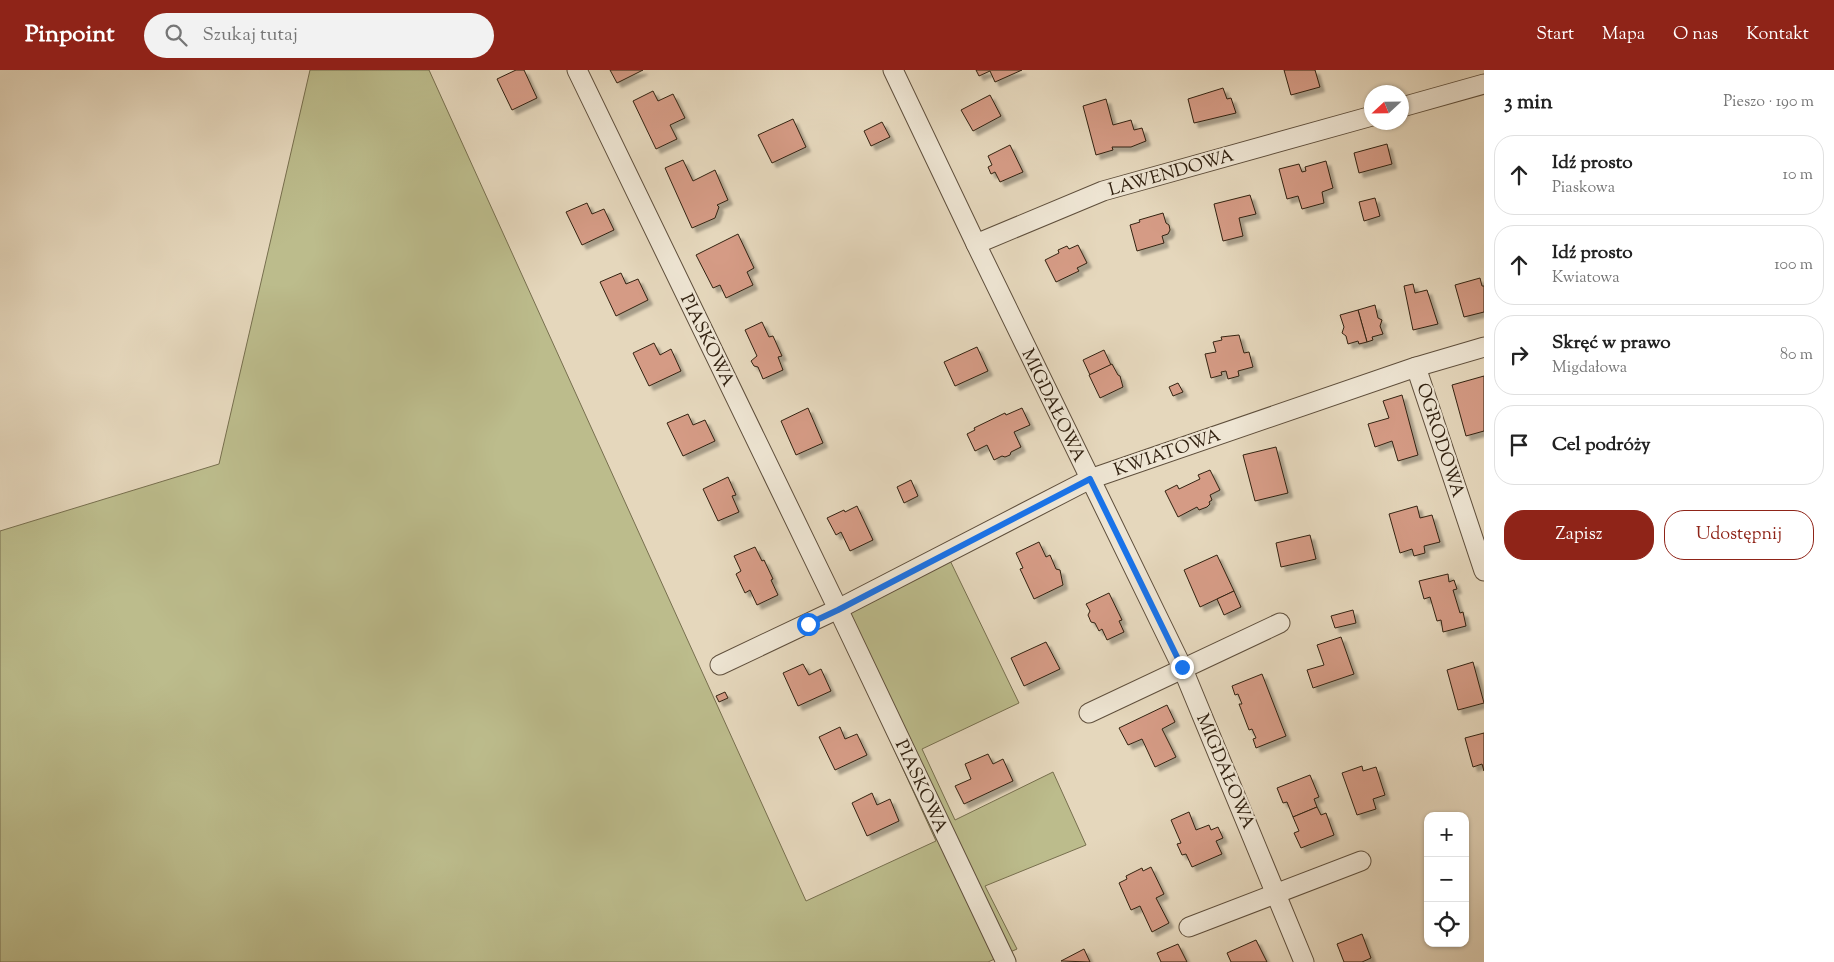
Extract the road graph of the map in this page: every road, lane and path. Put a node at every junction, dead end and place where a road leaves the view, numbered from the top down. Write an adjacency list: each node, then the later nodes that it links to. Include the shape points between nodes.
1 (578, 70): 11 (street, PIASKOWA)
2 (893, 70): 6 (street, MIGDAŁOWA)
3 (1484, 84): 4 (street)
4 (1409, 106)
5 (1364, 118): 6 (street, LAWENDOWA, via 1103,191)
6 (976, 244): 9 (street, MIGDAŁOWA)
7 (1484, 347): 8 (street, KWIATOWA)
8 (1416, 367): 9 (street, KWIATOWA); 10 (street, OGRODOWA)
9 (1090, 479): 11 (street, KWIATOWA); 14 (street, MIGDAŁOWA)
10 (1484, 571)
11 (838, 610): 13 (street); 19 (street, PIASKOWA)
12 (1280, 623): 14 (street)
13 (720, 665)
14 (1183, 669): 15 (street); 17 (street, MIGDAŁOWA)
15 (1089, 713)
16 (1361, 860): 17 (street)
17 (1277, 893): 18 (street); 20 (street, MIGDAŁOWA)
18 (1189, 927)
19 (1006, 962)
20 (1304, 962)

